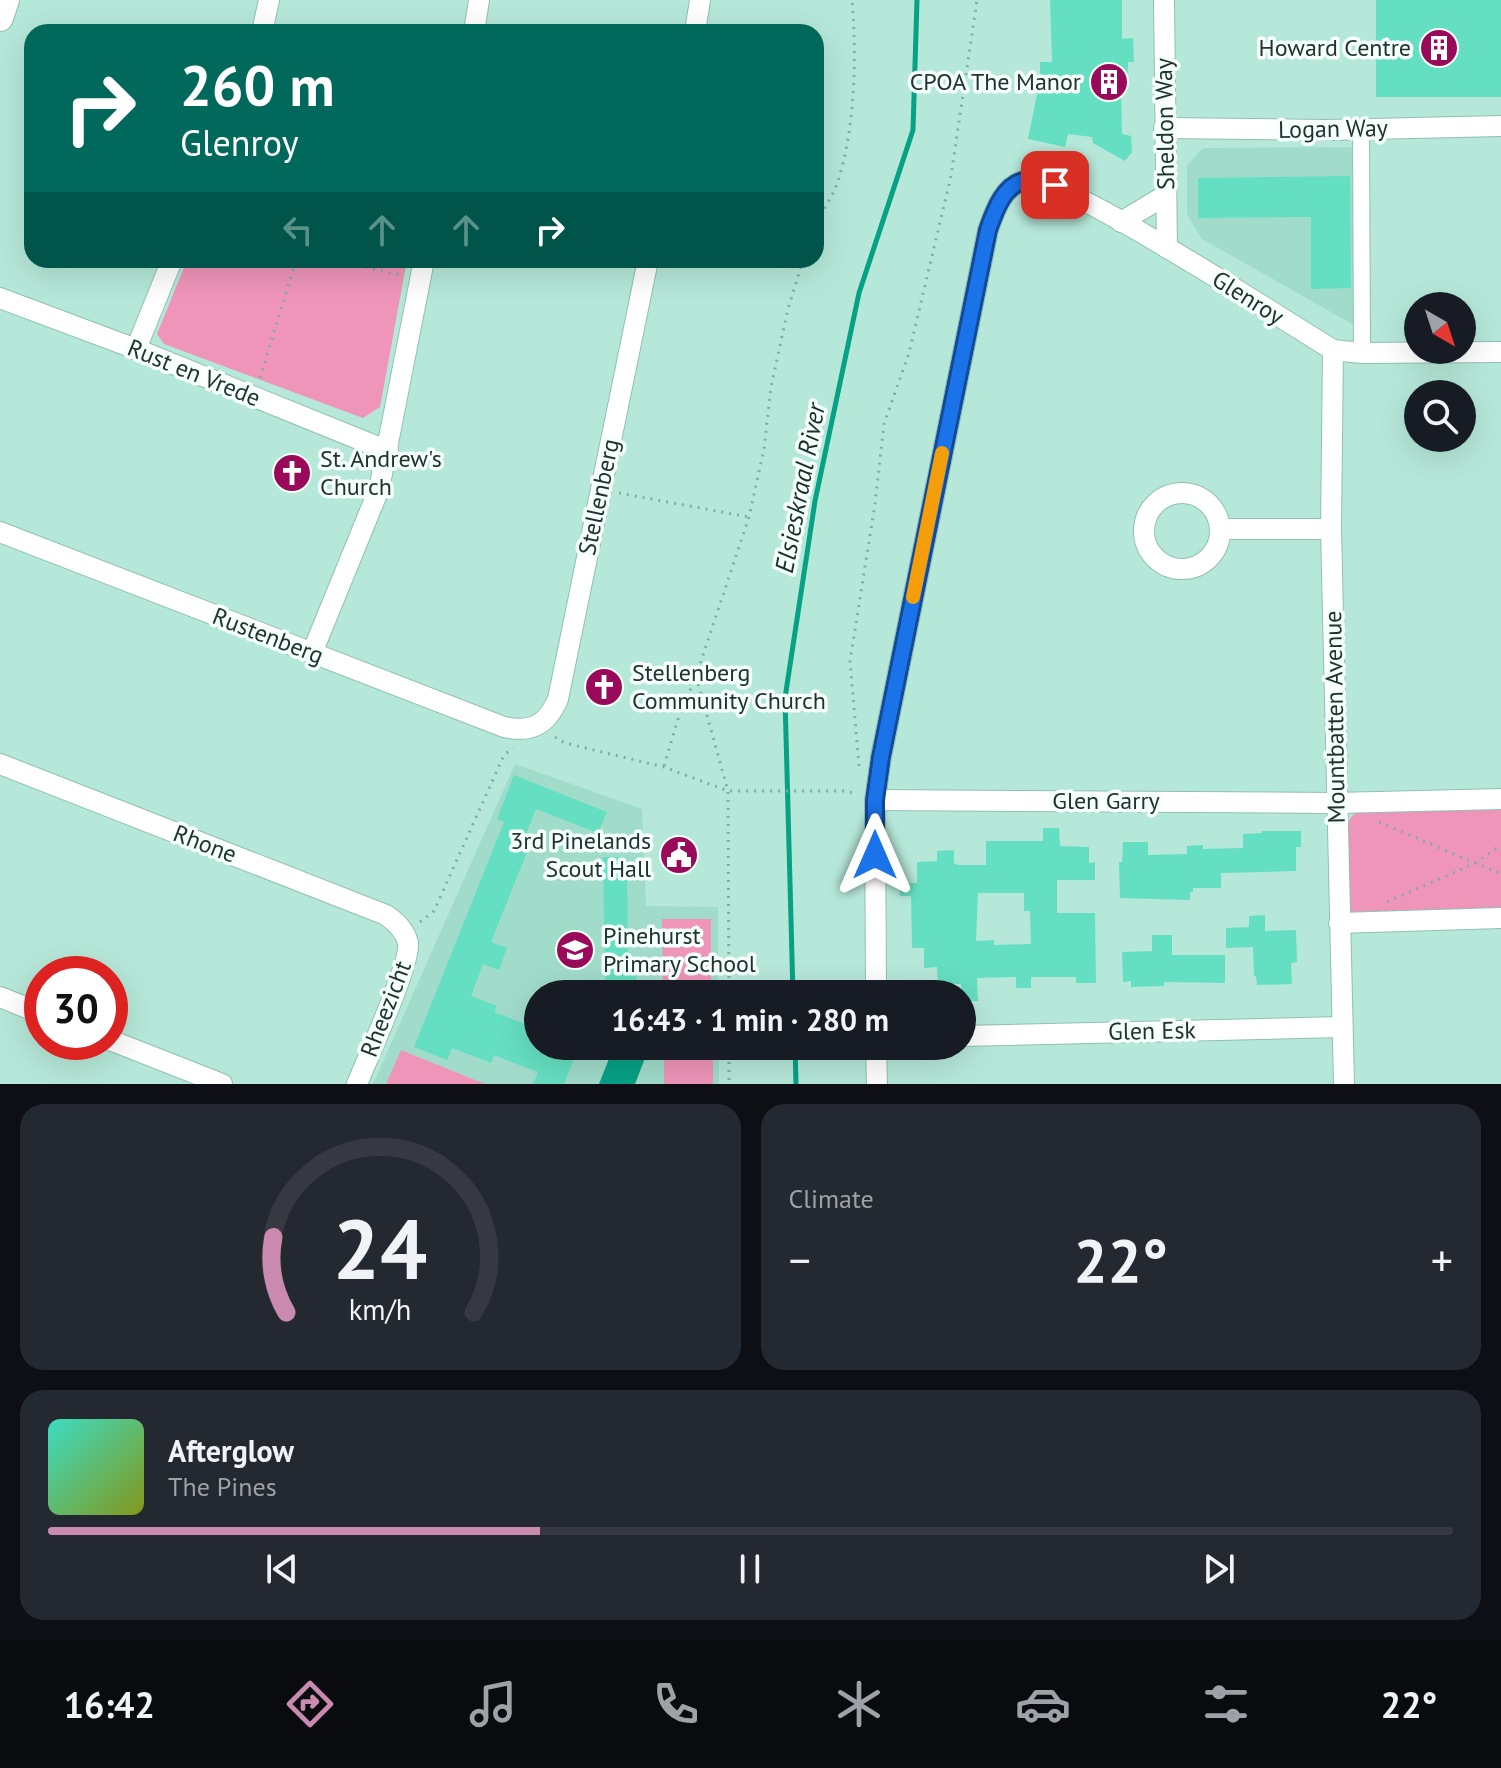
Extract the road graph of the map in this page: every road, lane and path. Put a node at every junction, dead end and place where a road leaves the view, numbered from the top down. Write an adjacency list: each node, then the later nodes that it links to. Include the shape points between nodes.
1 (6, 0): 8 (street)
2 (269, 0): 9 (street)
3 (479, 0): 10 (street)
4 (700, 0): 11 (street)
5 (852, 0): 16 (path, via 847,150)
6 (977, 0): 41 (path, via 951,176 909,353 884,424 850,661)
7 (1164, 0): 13 (street, Sheldon Way)
8 (0, 18)
9 (264, 24)
10 (475, 24)
11 (696, 24)
12 (1501, 126): 14 (street, Logan Way)
13 (1164, 128): 14 (street, Logan Way); 15 (street, Sheldon Way)
14 (1361, 129): 28 (street)
15 (1166, 195): 17 (street); 18 (street, Sheldon Way)
16 (824, 208)
17 (1121, 222): 18 (street, Glenroy); 43 (street, Glenroy, via 1055,185 1029,180 1012,187 997,205 881,757)
18 (1167, 248): 26 (street, Glenroy)
19 (169, 268): 25 (street)
20 (294, 268): 29 (path)
21 (646, 268): 31 (street, Stellenberg)
22 (801, 268): 32 (path, via 771,387)
23 (422, 270): 30 (street)
24 (0, 298): 25 (street, Rust en Vrede)
25 (136, 349): 29 (street, Rust en Vrede)
26 (1333, 350): 28 (street, Glenroy); 34 (street, Mountbatten Avenue)
27 (1501, 352): 28 (street, Glenroy)
28 (1362, 353)
29 (254, 397): 30 (street, Rust en Vrede)
30 (388, 451): 36 (street, via 379,489)
31 (600, 490): 32 (path); 38 (street, Stellenberg, via 558,699)
32 (749, 517): 37 (path)
33 (1221, 529): 34 (street)
34 (1331, 529): 45 (street, Mountbatten Avenue)
35 (0, 532): 36 (street, Rustenberg)
36 (312, 653): 38 (street, Rustenberg, via 504,727)
37 (696, 676): 40 (path); 42 (path)
38 (537, 727): 40 (path, via 565,743); 53 (path, via 504,755 434,911)
39 (0, 764): 53 (street, Rhone, via 386,915)
40 (664, 767): 42 (path)
41 (859, 767)
42 (728, 791): 43 (path, via 844,791); 54 (path)
43 (868, 797): 45 (street, Glen Garry); 55 (street)
44 (1501, 799): 45 (street, Glen Garry)
45 (1336, 803): 52 (street, Mountbatten Avenue)
46 (1378, 821): 48 (path)
47 (1501, 845): 48 (path)
48 (1475, 863): 49 (path); 50 (path)
49 (1501, 874)
50 (1380, 905)
51 (1501, 918): 52 (street)
52 (1339, 923): 58 (street, Mountbatten Avenue)
53 (405, 933): 64 (street, Rheezicht, via 408,957)
54 (729, 980)
55 (875, 980)
56 (0, 997): 57 (street)
57 (24, 1007)
58 (1342, 1027): 59 (street, Glen Esk); 67 (street, Mountbatten Avenue)
59 (976, 1036)
60 (128, 1047): 63 (street)
61 (729, 1060): 65 (path)
62 (876, 1060): 66 (street)
63 (222, 1084)
64 (357, 1084)
65 (729, 1084)
66 (877, 1084)
67 (1344, 1084)

